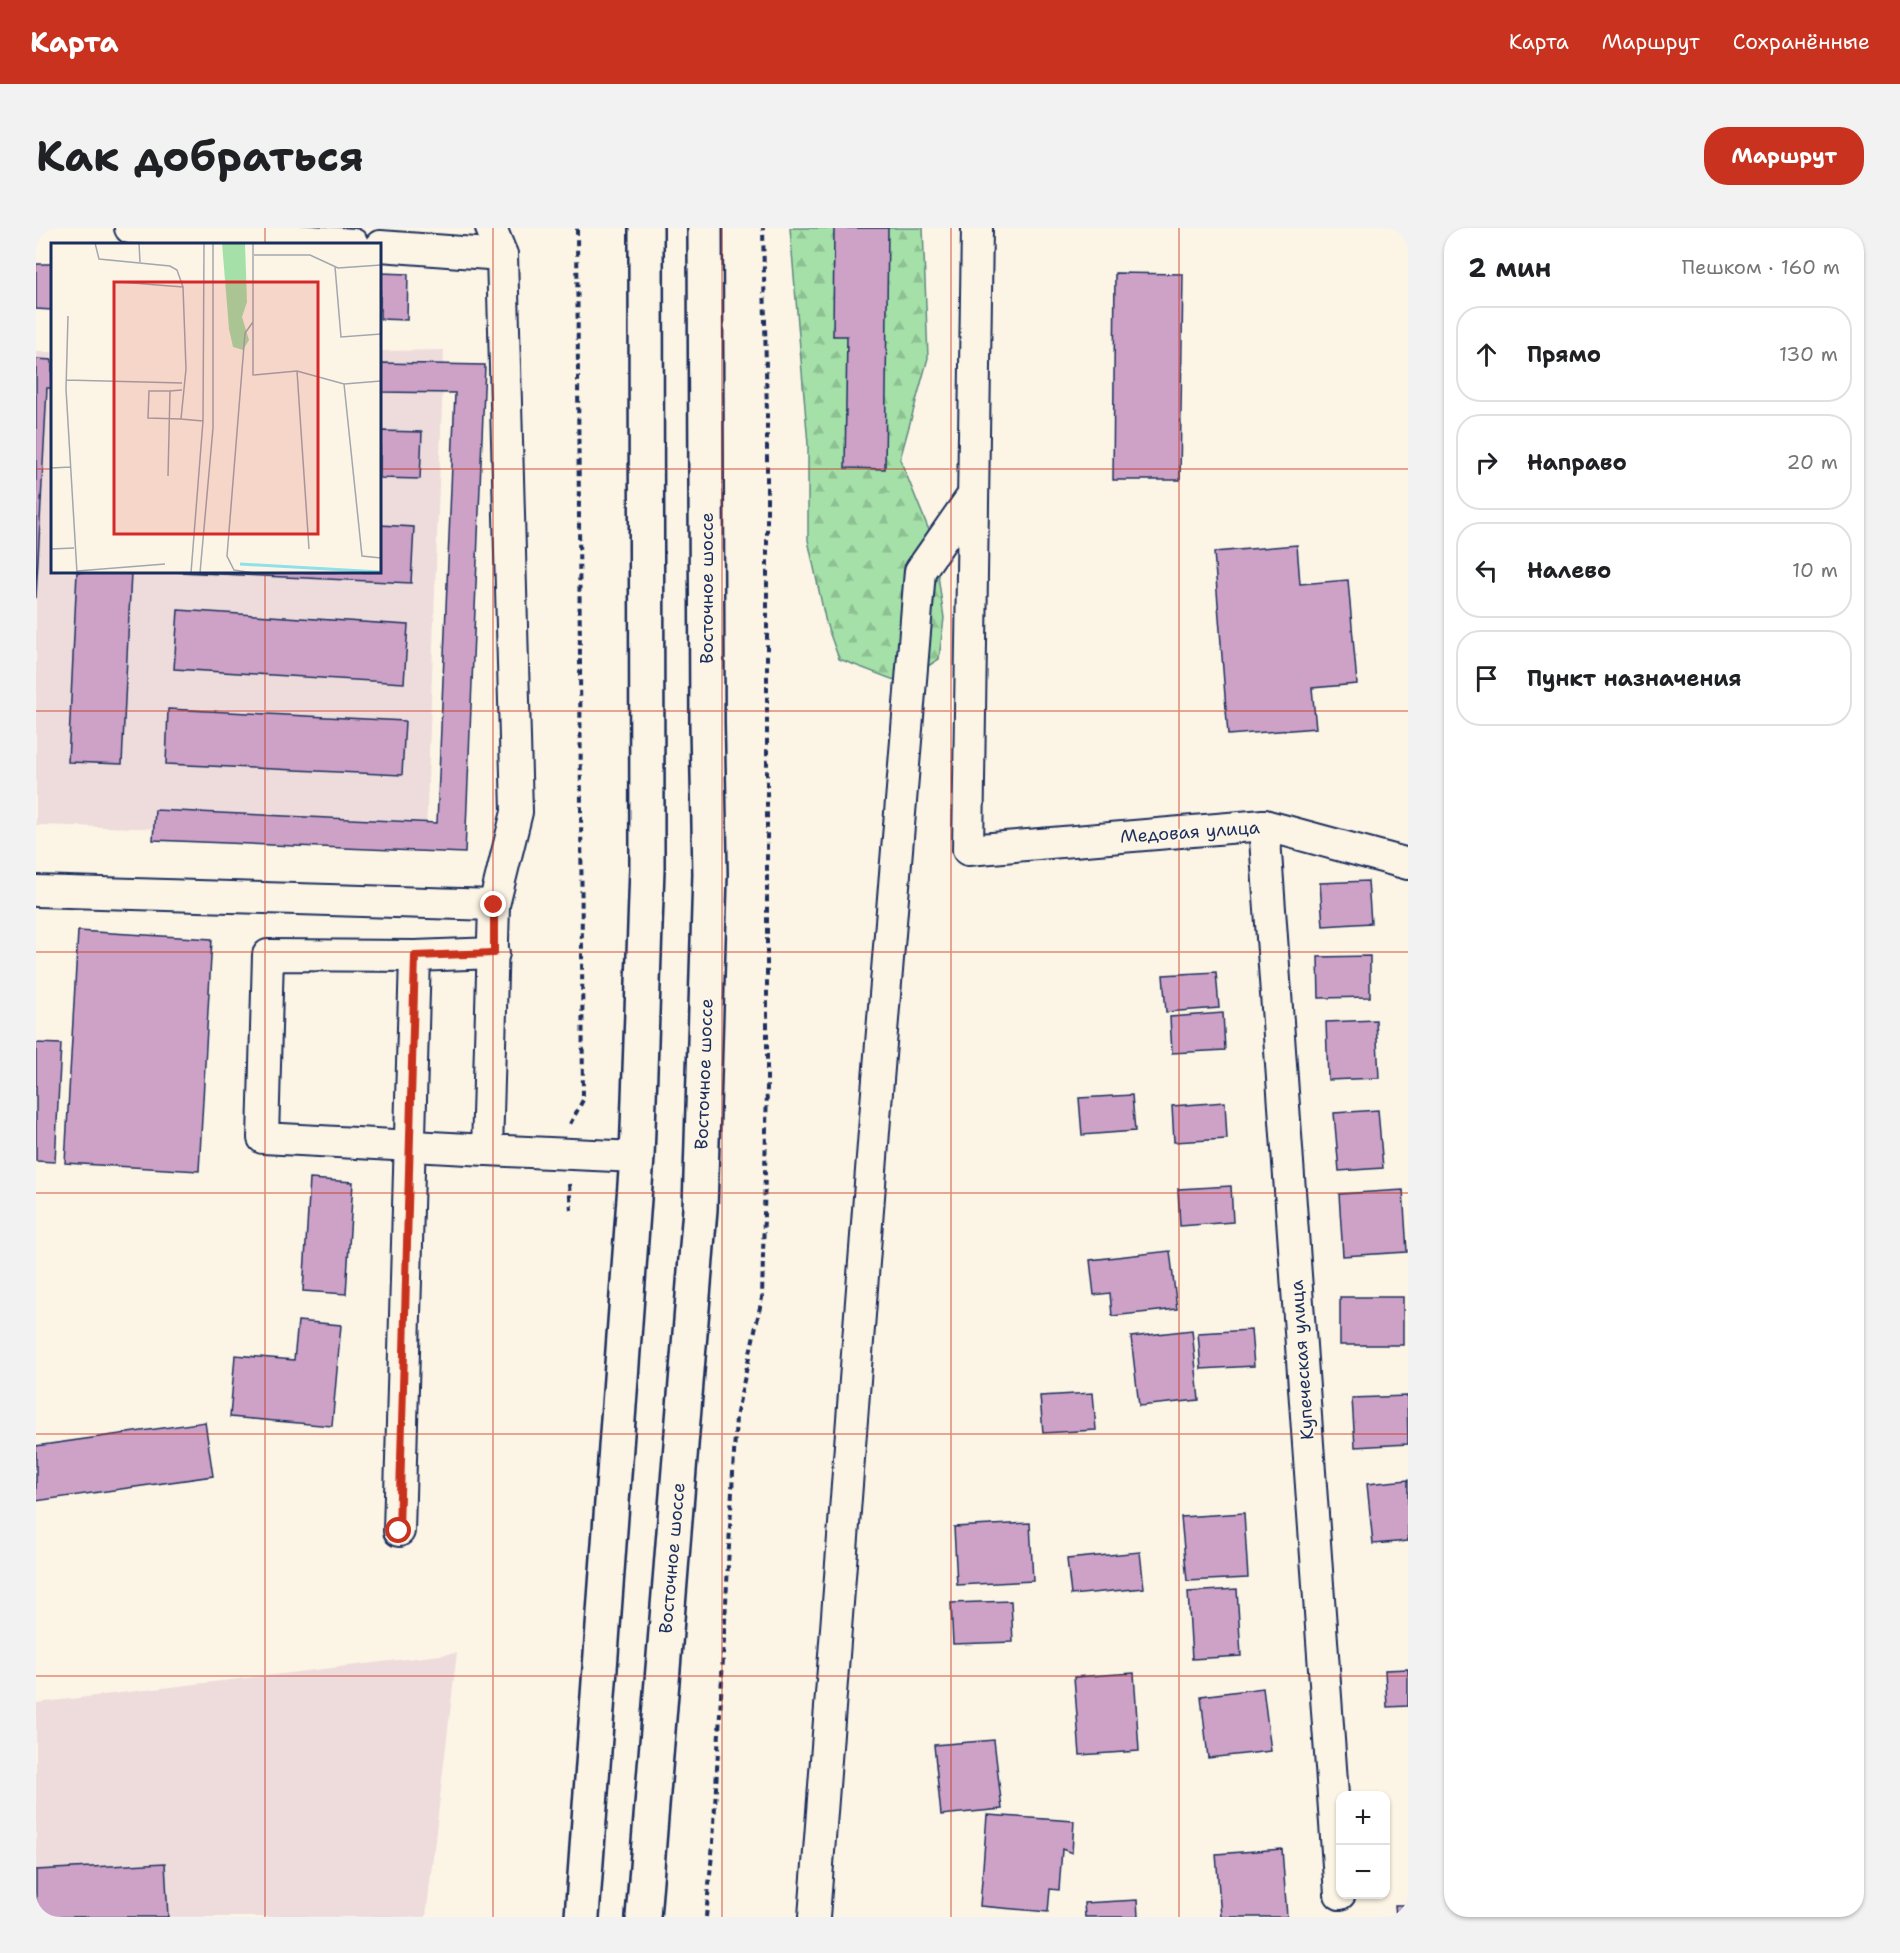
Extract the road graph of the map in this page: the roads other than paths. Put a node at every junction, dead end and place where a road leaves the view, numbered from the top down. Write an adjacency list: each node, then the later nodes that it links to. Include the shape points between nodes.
1 (130, 228): 6 (street)
2 (491, 228): 8 (street)
3 (646, 228): 18 (highway, via 647,868)
4 (705, 228): 23 (highway, Восточное шоссе, via 711,874 700,1209)
5 (976, 228): 9 (street)
6 (339, 243)
7 (381, 246): 8 (street)
8 (502, 255): 13 (street, via 517,812)
9 (973, 495): 10 (street, Медовая улица, via 968,850); 24 (street, via 920,571)
10 (1264, 825): 11 (street, Медовая улица); 20 (street, Купеческая улица)
11 (1408, 864)
12 (36, 891): 13 (street)
13 (494, 905): 14 (street)
14 (494, 953): 15 (street); 17 (street)
15 (415, 956): 16 (street); 16 (street, via 268,955 263,1138)
16 (410, 1146): 17 (street); 19 (street)
17 (488, 1150): 18 (street)
18 (637, 1158): 22 (highway)
19 (399, 1531)
20 (1337, 1845)
21 (1341, 1899): 25 (street, Купеческая улица)
22 (582, 1917)
23 (643, 1917)
24 (814, 1917)
25 (1342, 1917)

